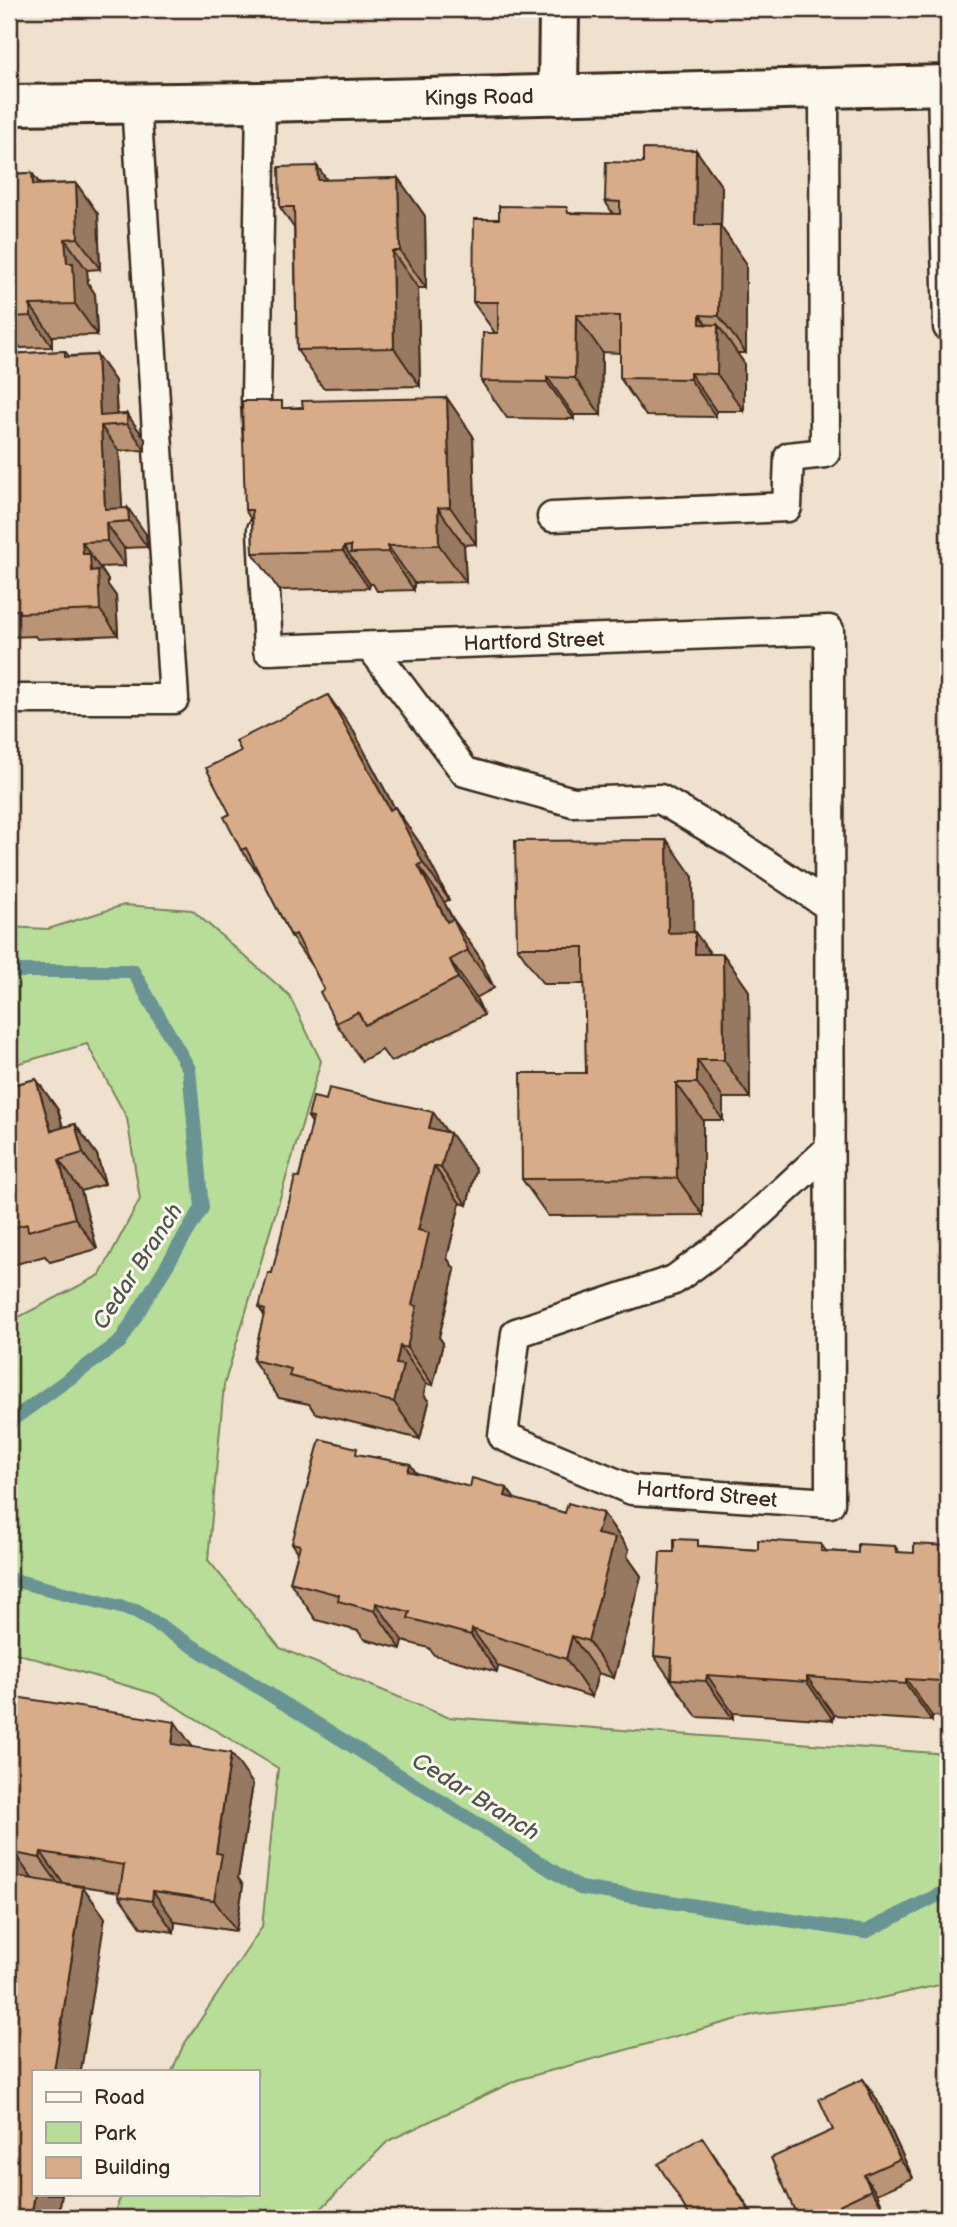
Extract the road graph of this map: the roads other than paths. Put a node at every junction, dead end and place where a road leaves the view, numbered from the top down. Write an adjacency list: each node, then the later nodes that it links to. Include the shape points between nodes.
1 (559, 9): 4 (street)
2 (945, 85): 3 (street, Kings Road); 8 (lane)
3 (824, 88): 4 (street, Kings Road); 11 (lane, via 825,453 789,457 787,507)
4 (558, 95): 5 (street, Kings Road)
5 (261, 102): 6 (street, Kings Road); 9 (lane)
6 (136, 103): 7 (street, Kings Road); 13 (lane, via 174,699)
7 (9, 105)
8 (948, 327)
9 (259, 464)
10 (261, 504): 12 (lane, Hartford Street, via 268,650)
11 (552, 517)
12 (371, 647): 14 (lane, via 465,772 573,802 660,799); 14 (lane, Hartford Street, via 829,630)
13 (9, 699)
14 (829, 906): 15 (lane, Hartford Street)
15 (829, 1149): 15 (lane, Hartford Street, via 830,1503 632,1490 503,1436 516,1333 674,1280 738,1233)

